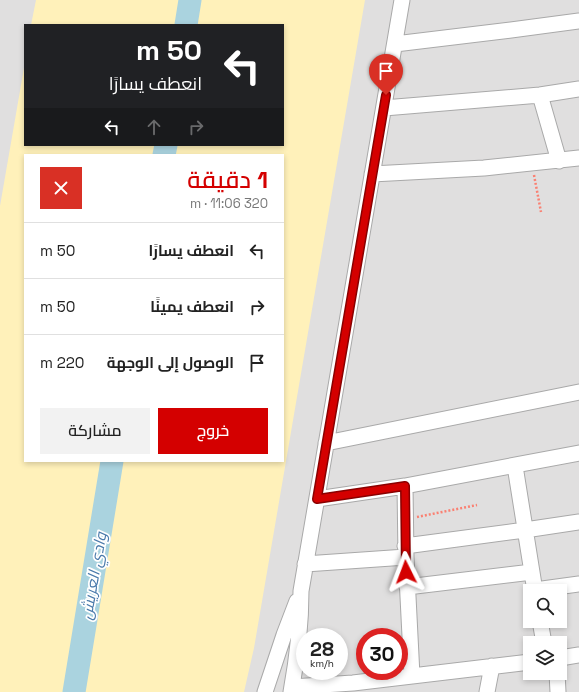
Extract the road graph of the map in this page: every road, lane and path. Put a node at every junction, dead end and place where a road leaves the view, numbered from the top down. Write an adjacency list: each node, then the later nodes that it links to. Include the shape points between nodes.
1 (402, 0): 3 (street)
2 (579, 21): 3 (street)
3 (395, 44): 6 (street)
4 (579, 89): 5 (street)
5 (540, 95): 6 (street); 8 (street)
6 (384, 108): 10 (street)
7 (579, 158): 8 (street)
8 (559, 161): 9 (street)
9 (531, 164): 10 (street); 11 (path)
10 (372, 174): 13 (street)
11 (541, 212)
12 (579, 392): 13 (street)
13 (326, 443): 17 (street)
14 (579, 453): 15 (street)
15 (515, 466): 16 (street); 21 (street)
16 (405, 486): 17 (street); 19 (street)
17 (317, 499): 23 (street)
18 (478, 505): 19 (path)
19 (405, 520): 22 (street)
20 (579, 522): 21 (street)
21 (525, 530): 22 (street); 24 (street)
22 (405, 552): 23 (street); 28 (street)
23 (305, 564): 29 (street)
24 (532, 572): 25 (street); 28 (street)
25 (534, 584)
26 (579, 584): 27 (street)
27 (567, 586)
28 (407, 587): 34 (street)
29 (301, 591): 36 (street, via 301,613); 37 (street)
30 (579, 655): 31 (street)
31 (567, 657)
32 (523, 663): 33 (street)
33 (492, 666): 34 (street); 38 (street)
34 (412, 676): 36 (street)
35 (557, 680): 39 (street)
36 (291, 689)
37 (265, 692)
38 (487, 692)
39 (558, 692)

